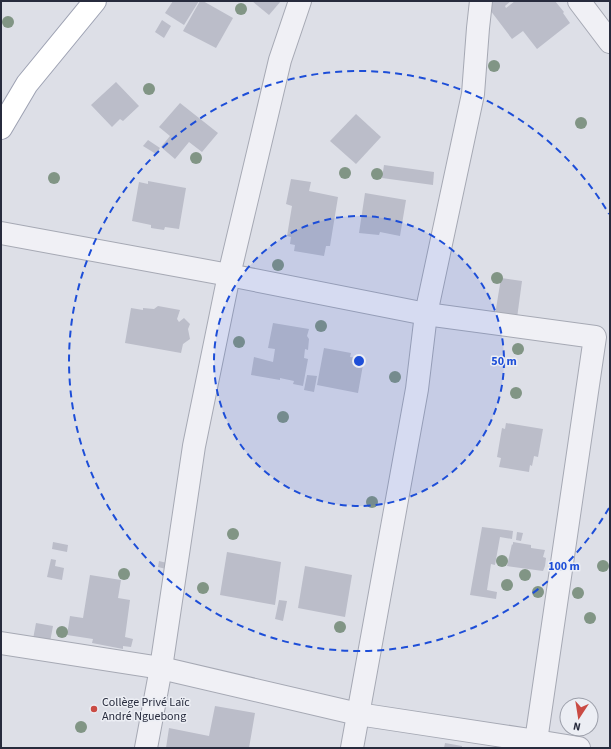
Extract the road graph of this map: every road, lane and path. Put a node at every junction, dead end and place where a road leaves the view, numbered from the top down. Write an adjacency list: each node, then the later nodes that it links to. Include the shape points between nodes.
1 (95, 1): 6 (main road, via 28,84)
2 (300, 1): 8 (street, via 280,60)
3 (481, 1): 9 (street, via 473,94)
4 (579, 1): 5 (street)
5 (610, 42)
6 (1, 128)
7 (1, 233): 8 (street)
8 (229, 274): 9 (street); 12 (street, via 194,446)
9 (426, 314): 10 (street); 13 (street, via 418,389)
10 (603, 339): 14 (street)
11 (1, 644): 12 (street)
12 (161, 668): 13 (street); 15 (street)
13 (358, 714): 14 (street); 16 (street)
14 (535, 744): 17 (street)
15 (146, 748)
16 (352, 748)
17 (579, 748)

